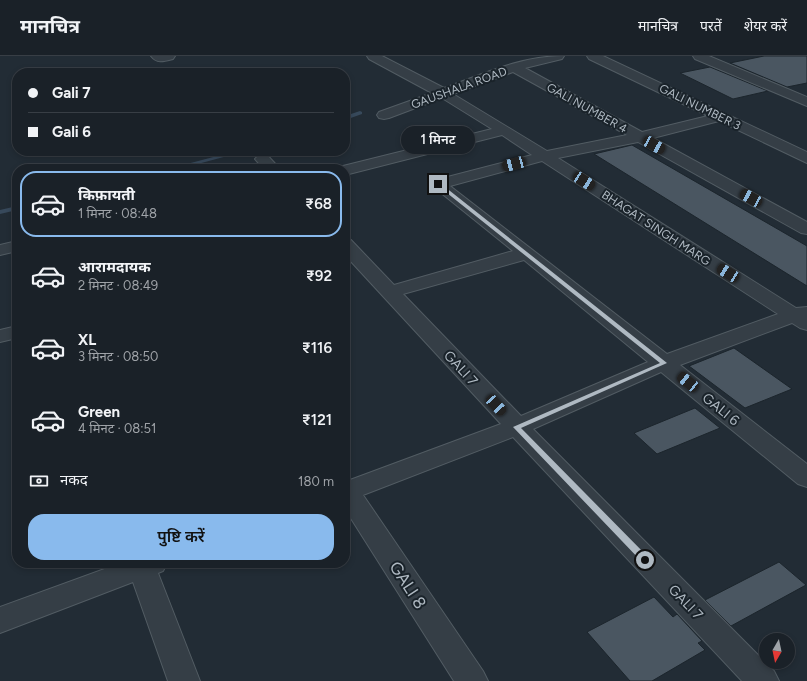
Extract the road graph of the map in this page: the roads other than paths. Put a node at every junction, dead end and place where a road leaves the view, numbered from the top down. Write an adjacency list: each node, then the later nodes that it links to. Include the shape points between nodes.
1 (373, 56): 8 (street, BHAGAT SINGH MARG)
2 (558, 56): 7 (street, GAUSHALA ROAD)
3 (593, 56): 11 (street, GALI NUMBER 3)
4 (699, 56): 6 (street)
5 (735, 58): 6 (street)
6 (715, 63): 9 (street)
7 (514, 67): 8 (street, GAUSHALA ROAD); 13 (street, GALI NUMBER 4)
8 (444, 94): 10 (street, GAUSHALA ROAD); 12 (street, BHAGAT SINGH MARG)
9 (807, 102)
10 (384, 115)
11 (720, 117): 13 (street); 15 (street, GALI NUMBER 3)
12 (504, 130): 14 (street, BHAGAT SINGH MARG); 16 (street)
13 (640, 137): 14 (street); 17 (street, GALI NUMBER 4)
14 (544, 156): 21 (street, GALI 6, via 438,184); 23 (street, BHAGAT SINGH MARG)
15 (807, 158)
16 (350, 169)
17 (807, 229)
18 (12, 247): 19 (street)
19 (0, 250)
20 (350, 251): 22 (street, GALI 7)
21 (527, 254): 22 (street); 26 (street, GALI 6)
22 (390, 292): 27 (street, GALI 7)
23 (802, 317): 26 (street)
24 (12, 333): 25 (street)
25 (0, 336)
26 (664, 363): 27 (street); 28 (street, GALI 6)
27 (516, 427): 29 (street); 36 (street, GALI 7)
28 (807, 478)
29 (350, 489)
30 (350, 496): 35 (street, GALI 8)
31 (135, 568): 33 (street)
32 (146, 568): 34 (street)
33 (0, 620)
34 (184, 681)
35 (472, 681)
36 (763, 681)

